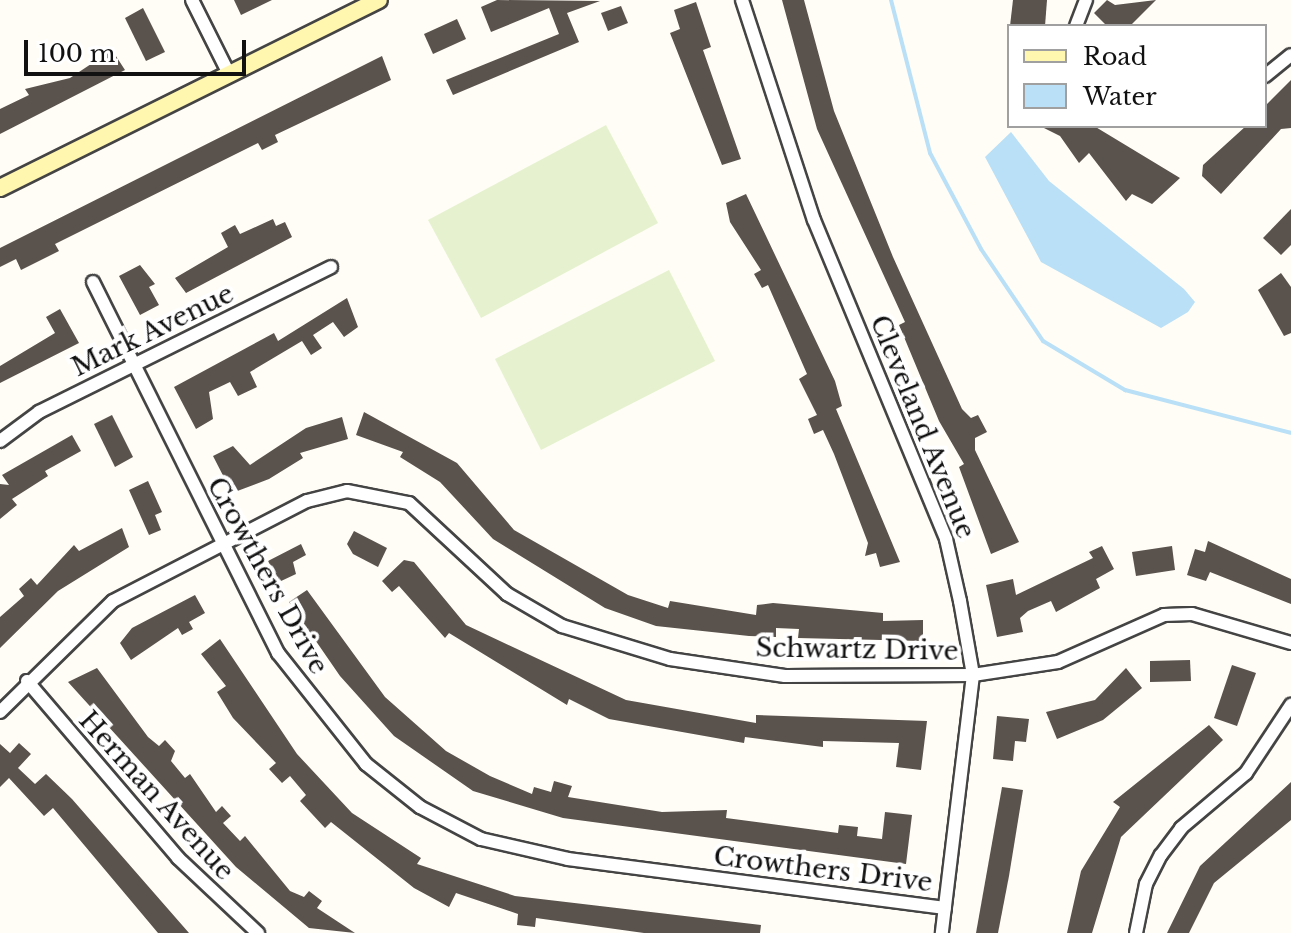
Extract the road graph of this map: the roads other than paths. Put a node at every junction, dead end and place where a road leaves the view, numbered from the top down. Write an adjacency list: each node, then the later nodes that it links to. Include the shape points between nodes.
1 (192, 0): 7 (street)
2 (379, 0): 7 (main road)
3 (742, 0): 16 (street, Cleveland Avenue, via 814,220 946,539)
4 (1086, 0): 5 (street)
5 (1077, 24)
6 (1291, 55): 8 (street)
7 (229, 74): 9 (main road)
8 (1267, 74)
9 (0, 188)
10 (331, 267): 12 (street, Mark Avenue)
11 (93, 282): 12 (street, Crowthers Drive)
12 (135, 364): 13 (street, Mark Avenue, via 39,412); 14 (street, Crowthers Drive)
13 (0, 441)
14 (221, 546): 16 (street, Schwartz Drive, via 307,501 382,493 409,503 507,594 614,647 785,676); 17 (street, Schwartz Drive, via 113,601); 20 (street, Crowthers Drive, via 278,653 355,752 420,807 481,839 568,859)
15 (1291, 643): 16 (street, Schwartz Drive, via 1192,614 1164,615 1058,662)
16 (973, 675): 20 (street, Cleveland Avenue)
17 (27, 681): 19 (street, Schwartz Drive); 21 (street, Herman Avenue, via 178,858)
18 (1291, 705): 23 (street, via 1246,773 1181,828 1161,855 1146,884)
19 (0, 712)
20 (945, 908): 22 (street, Cleveland Avenue)
21 (258, 933)
22 (942, 933)
23 (1136, 933)

